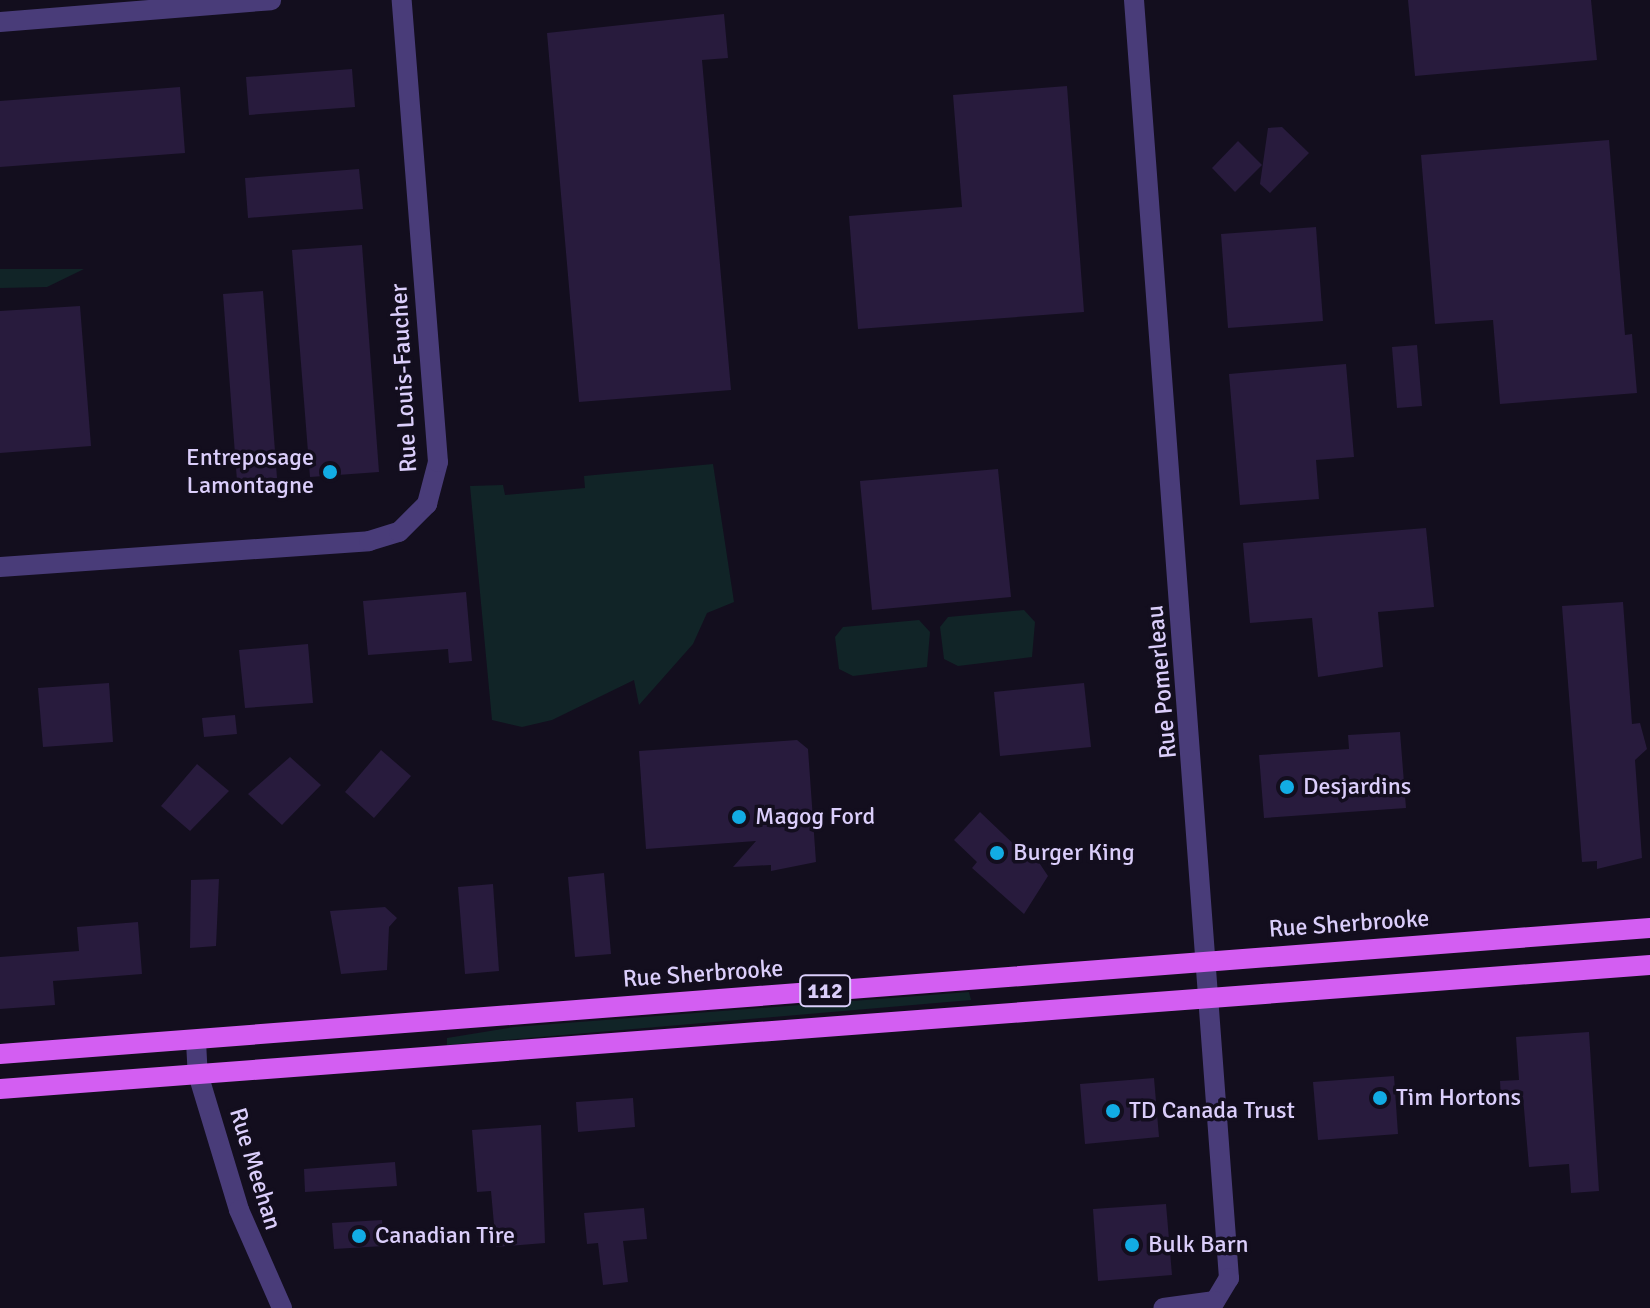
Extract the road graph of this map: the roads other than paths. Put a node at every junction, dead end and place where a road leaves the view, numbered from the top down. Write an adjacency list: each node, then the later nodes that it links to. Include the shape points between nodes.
1 (271, 0): 4 (street)
2 (402, 0): 5 (street, Rue Louis-Faucher, via 438,462 427,504 399,532 369,541)
3 (1134, 0): 7 (street, Rue Pomerleau)
4 (0, 22)
5 (0, 567)
6 (1650, 928): 7 (main road, Rue Sherbrooke / 112)
7 (1211, 961): 9 (street, Rue Pomerleau); 10 (main road, Rue Sherbrooke / 112)
8 (1650, 965): 9 (main road, 112)
9 (1214, 997): 12 (main road, 112); 15 (street, Rue Pomerleau, via 1229,1284 1215,1301)
10 (196, 1041): 11 (main road, Rue Sherbrooke / 112); 12 (street, Rue Meehan)
11 (0, 1054)
12 (198, 1074): 13 (main road, 112); 14 (street, Rue Meehan, via 262,1275)
13 (0, 1089)
14 (282, 1308)
15 (1163, 1308)

